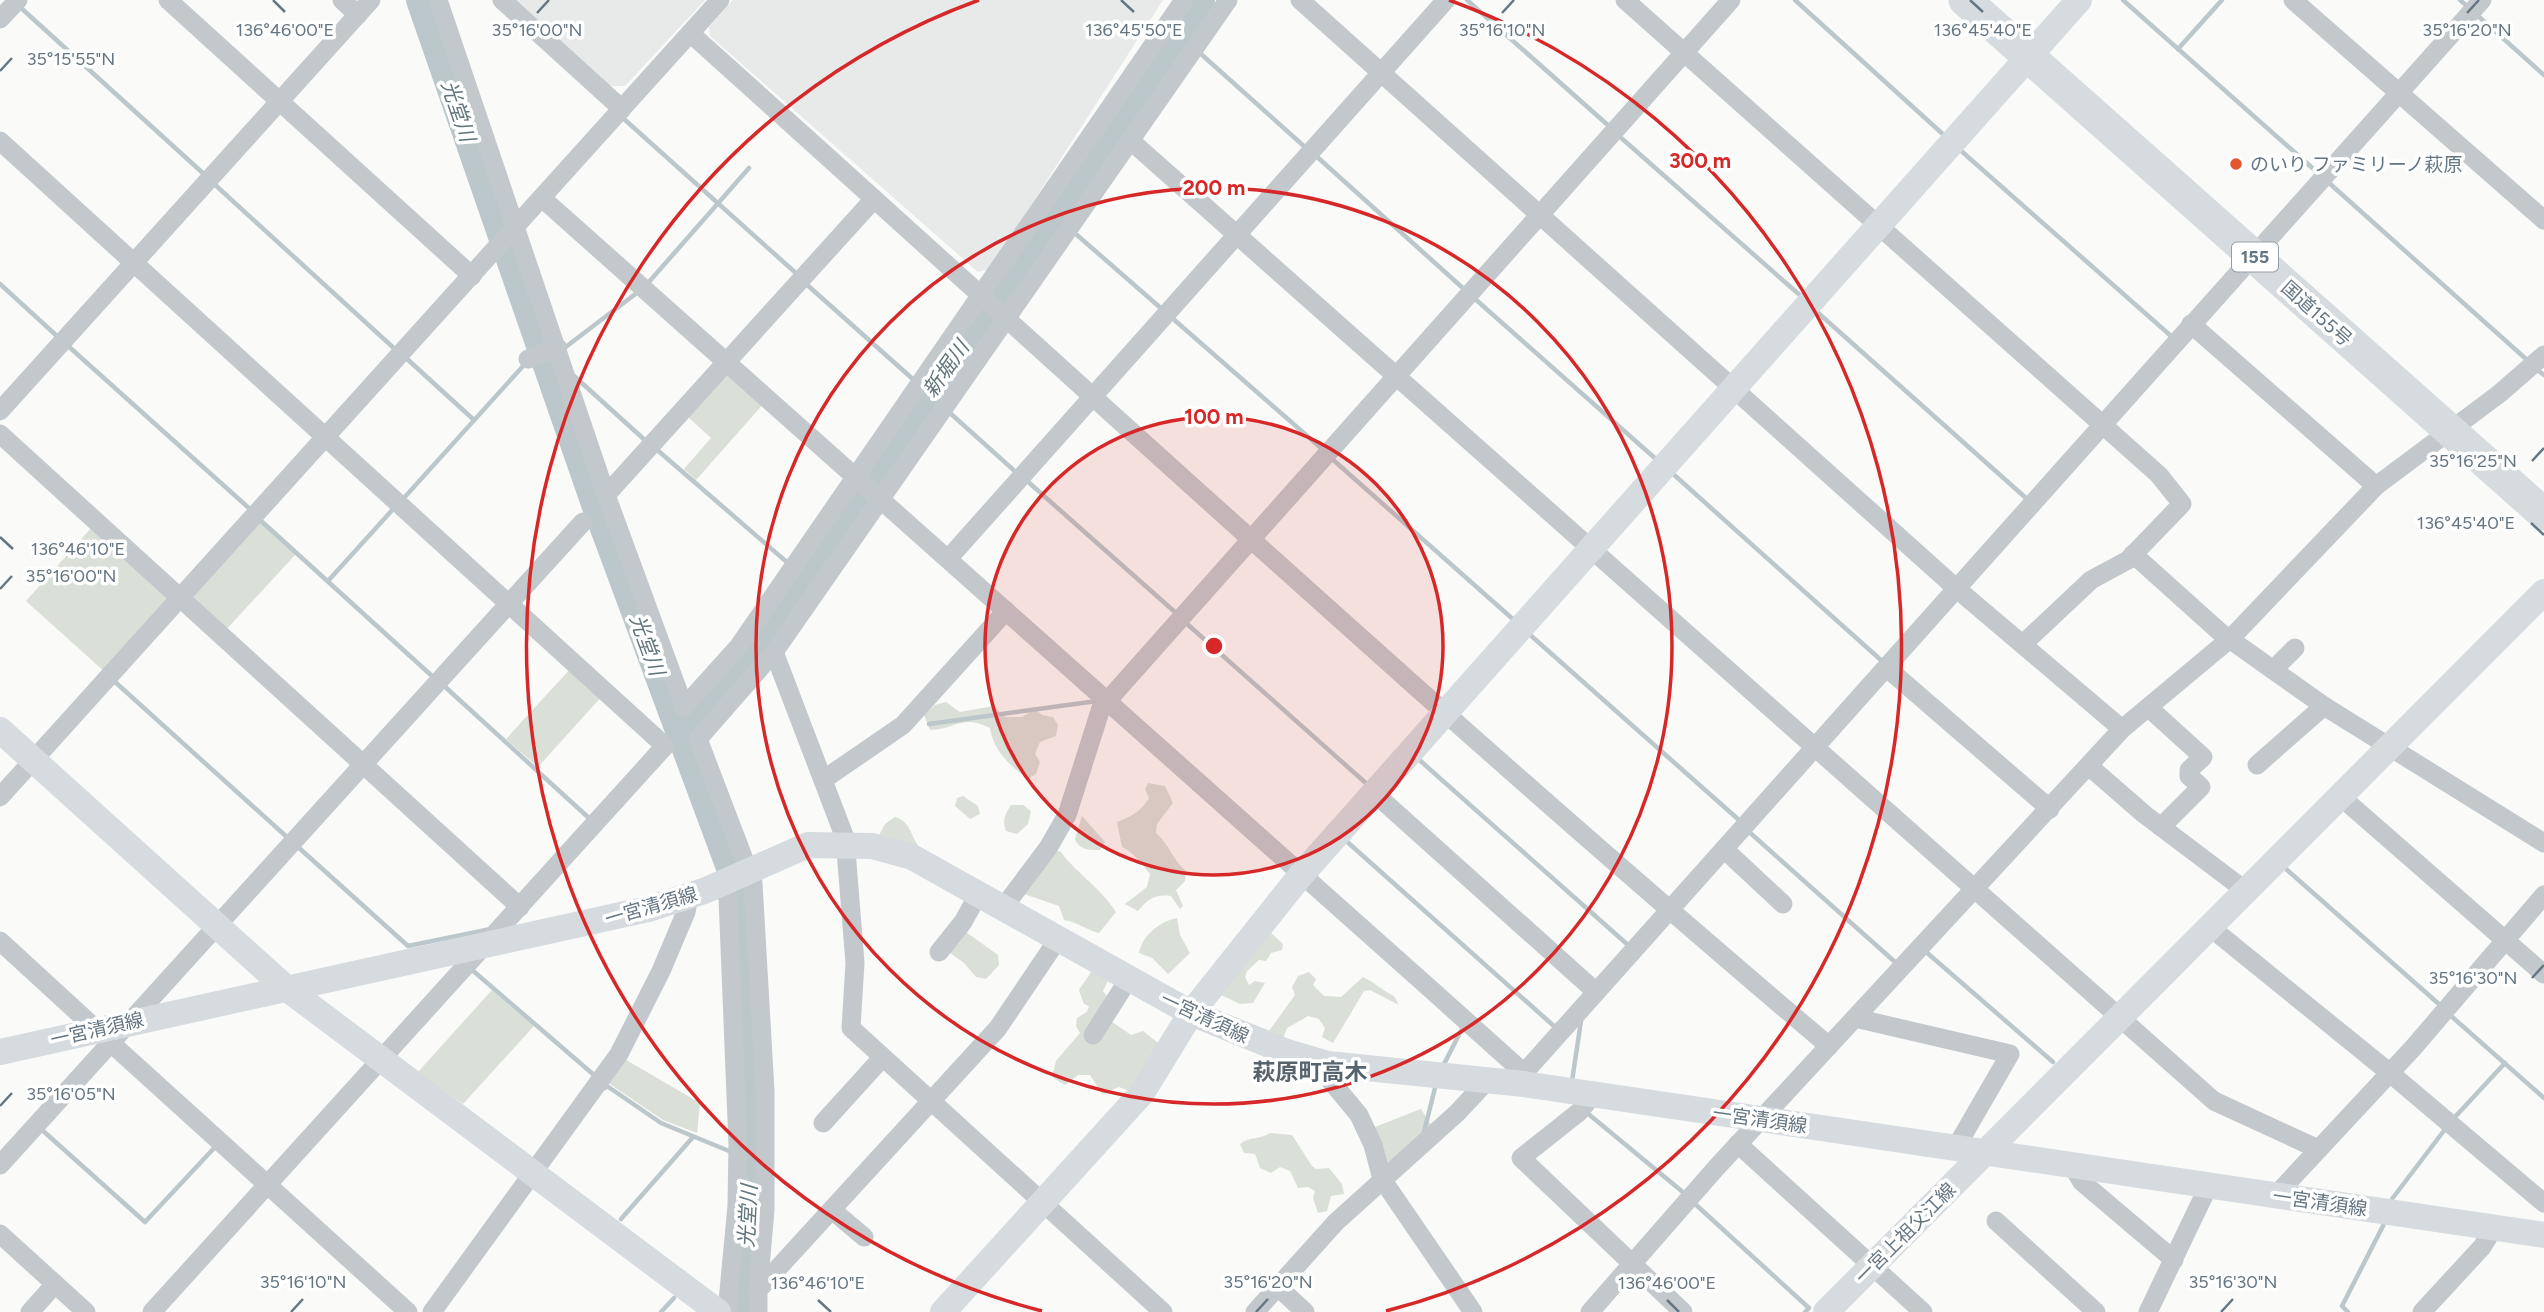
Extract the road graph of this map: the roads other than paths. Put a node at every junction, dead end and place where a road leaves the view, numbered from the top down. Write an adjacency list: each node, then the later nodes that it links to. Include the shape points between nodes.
1 (18, 0): 18 (street)
2 (168, 0): 24 (street)
3 (342, 0): 17 (street)
4 (438, 0): 33 (street)
5 (502, 0): 25 (street)
6 (720, 0): 19 (street)
7 (1184, 0): 38 (street)
8 (1228, 0): 27 (street)
9 (1300, 0): 22 (street)
10 (1446, 0): 22 (street)
11 (1625, 0): 20 (street)
12 (1731, 0): 20 (street)
13 (1965, 0): 21 (highway, 国道155号 / 155)
14 (2079, 0): 21 (street)
15 (2293, 0): 23 (street)
16 (2482, 0): 23 (street)
17 (365, 7): 24 (street)
18 (0, 19)
19 (690, 33): 25 (street); 29 (street)
20 (1684, 52): 30 (street); 32 (street)
21 (2029, 56): 32 (street); 35 (highway, 国道155号 / 155)
22 (1382, 72): 30 (street); 34 (street)
23 (2399, 94): 31 (street); 35 (street)
24 (279, 102): 36 (street); 37 (street)
25 (622, 109): 28 (street)
26 (0, 141): 36 (street)
27 (1131, 141): 34 (street); 39 (street)
28 (542, 199): 33 (street); 44 (street)
29 (874, 199): 38 (street); 44 (street)
30 (1541, 213): 45 (street); 46 (street)
31 (2544, 220)
32 (1879, 225): 46 (street); 49 (street)
33 (516, 229): 37 (street); 41 (street)
34 (1238, 234): 45 (street); 47 (street)
35 (2253, 256): 40 (street); 50 (highway, 国道155号 / 155)
36 (134, 261): 48 (street); 52 (street)
37 (472, 276): 52 (street)
38 (980, 296): 39 (street); 53 (street)
39 (1004, 318): 47 (street); 56 (street)
40 (2191, 324): 49 (street); 54 (street)
41 (558, 348): 43 (street); 55 (street)
42 (2544, 355): 50 (street)
43 (528, 359)
44 (727, 363): 53 (street); 55 (street)
45 (1396, 376): 59 (street); 60 (street)
46 (1734, 388): 60 (street); 63 (street)
47 (1093, 398): 59 (street); 62 (street)
48 (0, 411)
49 (2102, 427): 61 (street, via 2159,475 2182,504); 63 (street)
50 (2449, 430): 54 (street); 57 (highway, 国道155号 / 155)
51 (0, 435): 65 (street)
52 (326, 438): 65 (street); 66 (street)
53 (856, 474): 56 (street); 74 (street, via 739,646)
54 (2376, 486): 68 (street)
55 (606, 495): 74 (street, via 684,707)
56 (881, 497): 62 (street); 71 (street)
57 (2544, 514)
58 (583, 522): 66 (street)
59 (1251, 538): 75 (street); 79 (street)
60 (1591, 548): 79 (street); 83 (street)
61 (2133, 554): 68 (street); 69 (street, via 2091,580)
62 (948, 559): 67 (street)
63 (1957, 589): 69 (street); 72 (street)
64 (2544, 592): 82 (street, 一宮上祖父江線)
65 (180, 600): 84 (street); 85 (street)
66 (508, 603): 85 (street); 106 (street, via 667,745)
67 (1006, 611): 75 (street); 88 (street, via 903,726)
68 (2231, 638): 73 (street); 78 (street)
69 (2024, 643): 80 (street)
70 (2295, 648): 73 (street)
71 (774, 652): 76 (street); 88 (street)
72 (1887, 667): 83 (street); 92 (street)
73 (2273, 670): 77 (street)
74 (705, 685): 76 (street)
75 (1107, 701): 98 (street); 107 (street, via 1067,815)
76 (726, 706): 97 (street, via 698,739)
77 (2324, 706): 82 (street); 86 (street)
78 (2148, 708): 80 (street); 93 (street, via 2203,757 2189,770 2201,787)
79 (1446, 711): 89 (street); 108 (street)
80 (2122, 729): 87 (street)
81 (0, 730): 84 (street)
82 (2390, 746): 90 (street, 一宮上祖父江線); 95 (street)
83 (1813, 748): 96 (street); 100 (street)
84 (33, 760): 91 (street); 109 (street)
85 (363, 765): 106 (street); 109 (street)
86 (2257, 765)
87 (2090, 766): 92 (street); 93 (street)
88 (823, 780): 94 (street)
89 (1373, 792): 98 (street); 119 (street)
90 (2340, 796): 101 (street, 一宮上祖父江線); 112 (street)
91 (0, 797)
92 (2050, 809): 100 (street)
93 (2161, 827): 101 (street)
94 (844, 843): 97 (street, 一宮清須線, via 808,845); 102 (street, 一宮清須線, via 912,858); 128 (street, via 855,963 851,1028)
95 (2544, 843)
96 (1724, 849): 105 (street); 108 (street)
97 (749, 871): 99 (street, 一宮清須線); 162 (street, via 754,883 765,1091 765,1210)
98 (1301, 875): 120 (street); 132 (street)
99 (721, 883): 104 (street, 一宮清須線); 170 (street, via 727,897 738,1145)
100 (1976, 888): 121 (street); 122 (street)
101 (2246, 891): 110 (street, 一宮上祖父江線)
102 (979, 894): 107 (street, 一宮清須線); 115 (street)
103 (2544, 895): 112 (street)
104 (689, 896): 114 (street, 一宮清須線); 144 (street, via 661,971 619,1054)
105 (1783, 904)
106 (520, 907): 114 (street)
107 (1003, 908): 111 (street, 一宮清須線)
108 (1668, 909): 119 (street); 126 (street)
109 (218, 926): 118 (street); 123 (street)
110 (2210, 927): 122 (street, 一宮上祖父江線); 131 (street)
111 (1058, 939): 117 (street, 一宮清須線); 135 (street, via 1007,1018)
112 (2506, 939): 116 (street); 131 (street)
113 (0, 941): 125 (street)
114 (485, 946): 118 (street, 一宮清須線); 129 (street)
115 (939, 952)
116 (2544, 974)
117 (1128, 980): 120 (street, 一宮清須線); 124 (street)
118 (286, 988): 123 (street, 一宮清須線); 129 (street)
119 (1595, 991): 132 (street)
120 (1191, 1013): 130 (street, 一宮清須線); 149 (street, via 1142,1093)
121 (1855, 1018): 126 (street); 139 (street, via 2010,1054)
122 (2119, 1019): 140 (street, via 2214,1101); 141 (street, 一宮上祖父江線)
123 (128, 1023): 125 (street, 一宮清須線)
124 (1093, 1035)
125 (104, 1036): 127 (street, 一宮清須線); 142 (street); 146 (street)
126 (1829, 1046): 136 (street)
127 (0, 1052)
128 (882, 1058): 135 (street); 137 (street)
129 (379, 1060): 144 (street); 146 (street)
130 (1328, 1064): 133 (street, 一宮清須線); 145 (street, via 1330,1080 1359,1115)
131 (2390, 1073): 140 (street); 150 (street)
132 (1524, 1079): 133 (street, 一宮清須線); 134 (street, 一宮清須線)
133 (1487, 1081): 145 (street)
134 (1592, 1096): 136 (street, 一宮清須線); 158 (street, via 1579,1112 1521,1158)
135 (930, 1101): 149 (street); 151 (street)
136 (1762, 1119): 138 (street); 139 (street, 一宮清須線)
137 (823, 1123)
138 (1738, 1144): 158 (street); 159 (street)
139 (1955, 1149): 141 (street, 一宮清須線)
140 (2318, 1149): 148 (street)
141 (1984, 1154): 143 (street, 一宮清須線); 159 (street, 一宮上祖父江線)
142 (0, 1165)
143 (2073, 1167): 147 (street, 一宮清須線); 157 (street, via 2082,1182)
144 (531, 1174): 168 (street); 169 (street)
145 (1382, 1179): 161 (street); 175 (street)
146 (267, 1185): 166 (street); 167 (street)
147 (2209, 1185): 148 (street, 一宮清須線); 157 (street)
148 (2275, 1196): 153 (street, 一宮清須線)
149 (1041, 1202): 163 (street); 172 (street)
150 (2544, 1203): 154 (street, via 2534,1215)
151 (832, 1210): 156 (street); 162 (street)
152 (1996, 1221): 180 (street)
153 (2495, 1226): 154 (street, 一宮清須線); 182 (street, via 2482,1247)
154 (2537, 1233)
155 (0, 1234): 160 (street)
156 (864, 1237)
157 (2174, 1260): 181 (street)
158 (1630, 1265): 176 (street); 177 (street)
159 (1871, 1267): 178 (street, 一宮上祖父江線); 179 (street)
160 (55, 1284): 164 (street); 165 (street)
161 (1278, 1287): 173 (street); 174 (street)
162 (758, 1290): 171 (street)
163 (947, 1310)
164 (30, 1312)
165 (86, 1312)
166 (152, 1312)
167 (408, 1312)
168 (432, 1312)
169 (718, 1312)
170 (727, 1312)
171 (758, 1312)
172 (1163, 1312)
173 (1255, 1312)
174 (1305, 1312)
175 (1473, 1312)
176 (1590, 1312)
177 (1682, 1312)
178 (1826, 1312)
179 (1923, 1312)
180 (2096, 1312)
181 (2148, 1312)
182 (2421, 1312)

